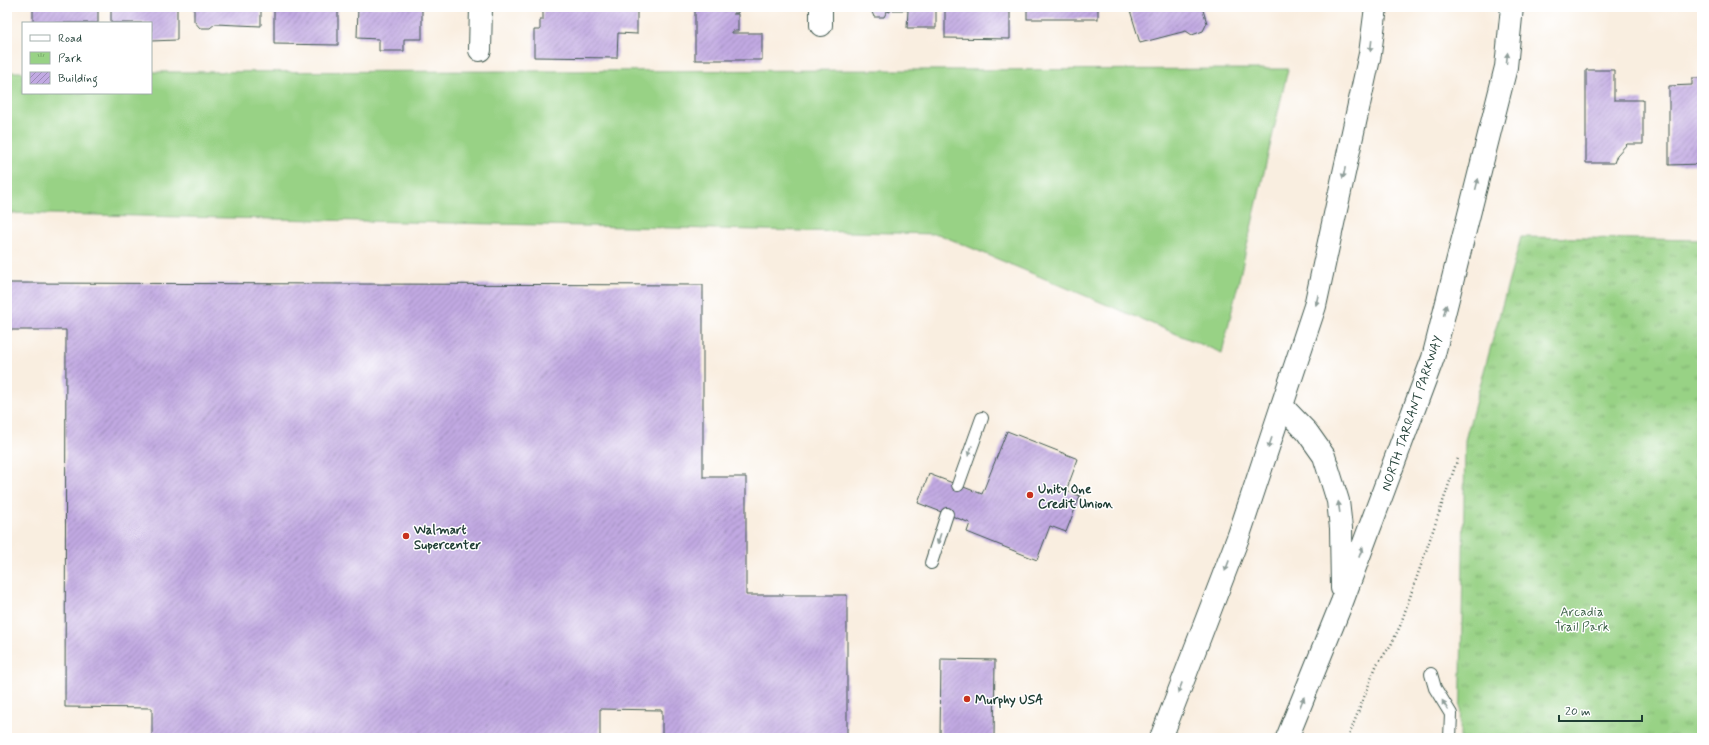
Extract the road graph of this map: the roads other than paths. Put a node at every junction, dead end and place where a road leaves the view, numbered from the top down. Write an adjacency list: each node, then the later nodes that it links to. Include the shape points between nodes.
1 (481, 7): 4 (main road)
2 (1376, 7): 5 (main road, one-way to 5, via 1370,54 1315,306)
3 (1512, 7): 10 (main road, NORTH TARRANT PARKWAY, one-way to 3, via 1433,358 1506,67)
4 (480, 50)
5 (1282, 406): 10 (main road, one-way to 5, via 1338,502 1324,456 1307,432); 12 (main road, one-way to 12, via 1239,535)
6 (982, 418): 7 (lane, one-way to 7)
7 (958, 485)
8 (947, 514): 9 (lane, one-way to 9)
9 (931, 563)
10 (1342, 602): 13 (main road, NORTH TARRANT PARKWAY, one-way to 10)
11 (1431, 674): 14 (lane, one-way to 11, via 1451,714 1435,688)
12 (1161, 738)
13 (1287, 738)
14 (1450, 738)

